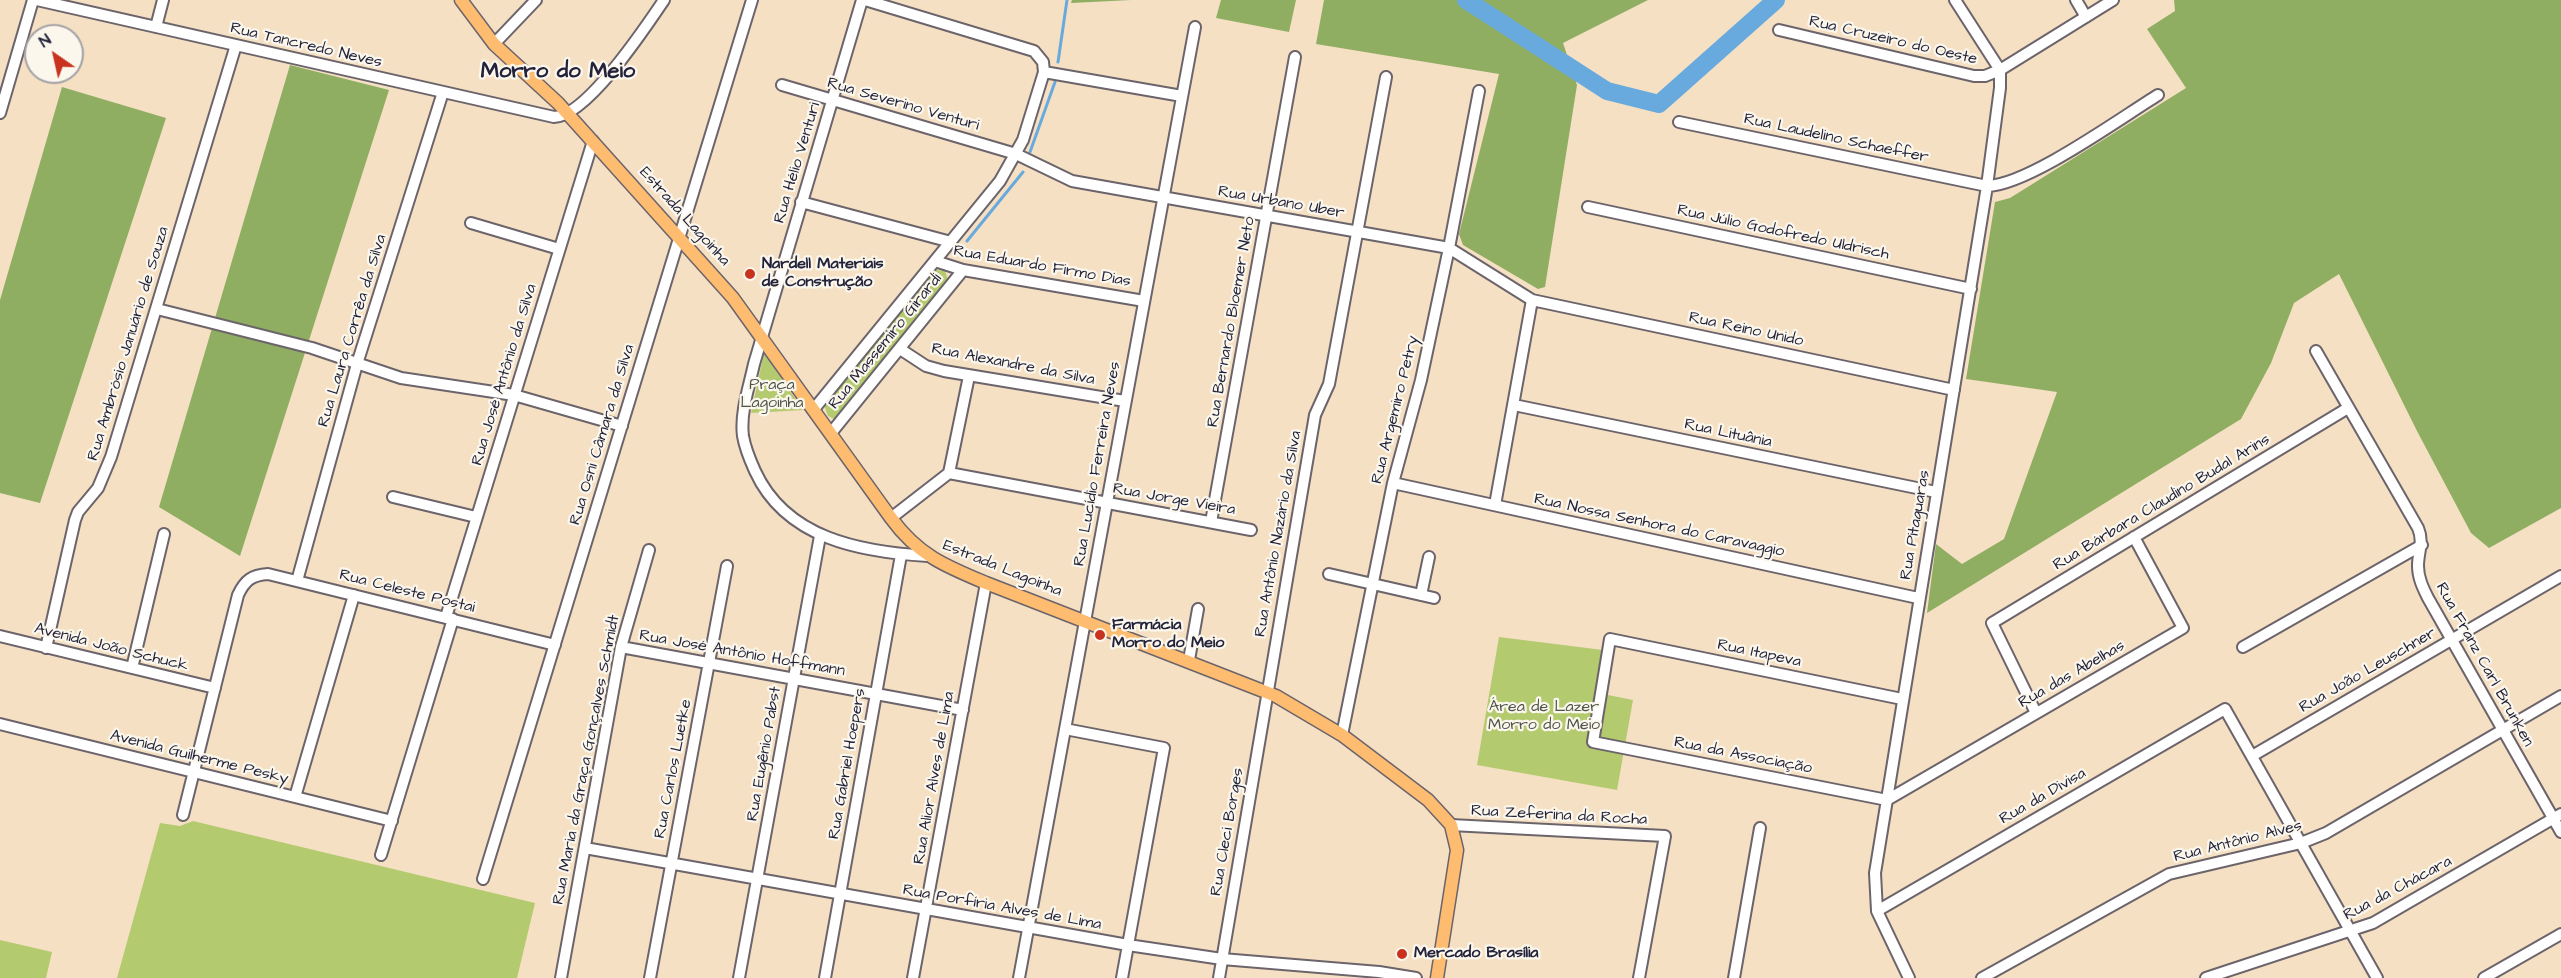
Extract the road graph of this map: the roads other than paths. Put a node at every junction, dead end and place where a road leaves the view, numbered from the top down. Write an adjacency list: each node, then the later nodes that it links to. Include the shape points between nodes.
1 (35, 0): 12 (street, Rua Tancredo Neves); 27 (street)
2 (163, 0): 12 (street)
3 (461, 0): 15 (main road, Estrada Lagoinha)
4 (536, 0): 15 (street)
5 (664, 0): 28 (street, via 622,61)
6 (752, 0): 39 (street, Rua Osni Câmara da Silva)
7 (863, 0): 19 (street, via 1039,54); 26 (street, Rua Hélio Venturi)
8 (1955, 0): 18 (street)
9 (2076, 0): 11 (street)
10 (2113, 0): 11 (street)
11 (2086, 17): 18 (street)
12 (156, 27): 16 (street, Rua Tancredo Neves)
13 (1195, 27): 25 (street, Rua Lucídio Ferreira Neves)
14 (1779, 30): 18 (street, Rua Cruzeiro do Oeste, via 1974,76)
15 (494, 44): 28 (main road, Estrada Lagoinha)
16 (236, 45): 22 (street, Rua Tancredo Neves); 48 (street, Rua Ambrósio Januário de Souza)
17 (1296, 57): 36 (street, Rua Bernardo Bloemer Neto)
18 (2000, 70): 32 (street, Rua Pitaguaras)
19 (1044, 72): 25 (street); 31 (street)
20 (1386, 77): 38 (street, Rua Antônio Nazário da Silva)
21 (782, 85): 26 (street, Rua Severino Venturi)
22 (443, 92): 28 (street, Rua Tancredo Neves, via 554,117); 52 (street, Rua Laura Corrêa da Silva)
23 (1479, 92): 41 (street, Rua Argemiro Petry)
24 (2158, 95): 32 (street, via 2019,180)
25 (1182, 96): 33 (street, Rua Lucídio Ferreira Neves)
26 (832, 100): 31 (street, Rua Severino Venturi); 34 (street, Rua Hélio Venturi)
27 (0, 113)
28 (568, 114): 30 (main road, Estrada Lagoinha)
29 (1679, 122): 32 (street, Rua Laudelino Schaeffer)
30 (593, 141): 39 (main road, Estrada Lagoinha); 42 (street, Rua José Antônio da Silva)
31 (1016, 154): 33 (street, Rua Urbano Uber, via 1072,181); 40 (street, via 1000,181)
32 (1987, 186): 45 (street, Rua Pitaguaras)
33 (1162, 198): 36 (street, Rua Urbano Uber); 47 (street, Rua Lucídio Ferreira Neves)
34 (801, 202): 40 (street); 49 (street, Rua Hélio Venturi)
35 (1588, 207): 45 (street, Rua Júlio Godofredo Uldrisch)
36 (1267, 216): 38 (street, Rua Urbano Uber); 70 (street, Rua Bernardo Bloemer Neto)
37 (471, 223): 42 (street)
38 (1357, 232): 41 (street, Rua Urbano Uber); 104 (street, Rua Antônio Nazário da Silva, via 1329,384 1315,415)
39 (679, 238): 49 (main road, Estrada Lagoinha); 60 (street, Rua Osni Câmara da Silva)
40 (951, 242): 43 (street)
41 (1449, 248): 46 (street, Rua Urbano Uber); 63 (street, Rua Argemiro Petry, via 1421,380)
42 (559, 249): 55 (street, Rua José Antônio da Silva)
43 (934, 261): 44 (street, Rua Eduardo Firmo Dias); 59 (street)
44 (963, 270): 47 (street, Rua Eduardo Firmo Dias); 50 (street, Rua Massemiro Girardi)
45 (1971, 289): 54 (street, Rua Pitaguaras)
46 (1532, 300): 54 (street, Rua Reino Unido); 57 (street)
47 (1144, 301): 56 (street, Rua Lucídio Ferreira Neves)
48 (157, 309): 52 (street, via 312,348); 98 (street, Rua Ambrósio Januário de Souza, via 104,477 75,520)
49 (762, 334): 59 (main road); 73 (street, Estrada Lagoinha, via 743,417 746,447 757,476 776,503)
50 (900, 349): 53 (street, Rua Alexandre da Silva, via 926,366); 61 (street, Rua Massemiro Girardi)
51 (2316, 351): 58 (street, Rua Franz Carl Brunken)
52 (357, 364): 55 (street, via 415,381); 83 (street, Rua Laura Corrêa da Silva)
53 (969, 376): 56 (street, Rua Alexandre da Silva); 62 (street)
54 (1954, 390): 64 (street, Rua Pitaguaras)
55 (514, 395): 60 (street); 68 (street, Rua José Antônio da Silva)
56 (1125, 401): 66 (street, Rua Lucídio Ferreira Neves)
57 (1514, 405): 64 (street, Rua Lituânia); 67 (street)
58 (2348, 408): 74 (street, Rua Bárbara Claudino Budal Arins); 75 (street, Rua Franz Carl Brunken, via 2418,528)
59 (814, 409): 61 (main road)
60 (622, 426): 95 (street, Rua Osni Câmara da Silva)
61 (831, 434): 69 (main road)
62 (949, 473): 66 (street, Rua Jorge Vieira); 69 (street)
63 (1393, 483): 67 (street, Rua Nossa Senhora do Caravaggio); 85 (street, Rua Argemiro Petry)
64 (1936, 492): 89 (street, Rua Pitaguaras)
65 (393, 497): 68 (street)
66 (1107, 504): 70 (street, Rua Jorge Vieira); 92 (street, Rua Lucídio Ferreira Neves)
67 (1495, 505): 89 (street, Rua Nossa Senhora do Caravaggio)
68 (476, 517): 91 (street, Rua José Antônio da Silva)
69 (891, 518): 78 (main road, via 909,541)
70 (1211, 522): 71 (street, Rua Jorge Vieira)
71 (1251, 530)
72 (164, 534): 101 (street)
73 (820, 536): 77 (street, Estrada Lagoinha); 102 (street, Rua Eugênio Pabst)
74 (2134, 537): 109 (street, Rua Bárbara Claudino Budal Arins, via 1992,623); 109 (street, Rua das Abelhas, via 2183,628)
75 (2422, 545): 94 (street, Rua Franz Carl Brunken, via 2418,560 2420,578); 97 (street)
76 (649, 550): 96 (street, Rua Maria da Graça Gonçalves Schmidt)
77 (901, 555): 78 (street, Estrada Lagoinha); 105 (street, Rua Gabriel Hoepers)
78 (928, 556): 84 (main road, Estrada Lagoinha)
79 (1429, 558): 87 (street)
80 (727, 566): 100 (street, Rua Carlos Luetke)
81 (1329, 574): 85 (street)
82 (2561, 576): 94 (street, Rua João Leuschner)
83 (297, 581): 86 (street, Rua Celeste Postai); 103 (street, Rua Celeste Postai, via 268,574 252,576 243,585)
84 (986, 583): 92 (main road, Estrada Lagoinha); 108 (street, Rua Alior Alves de Lima)
85 (1372, 584): 87 (street); 113 (street, Rua Argemiro Petry)
86 (354, 595): 91 (street, Rua Celeste Postai); 117 (street)
87 (1421, 595): 88 (street)
88 (1434, 598)
89 (1918, 598): 107 (street, Rua Pitaguaras)
90 (1198, 609): 99 (street)
91 (449, 618): 95 (street, Rua Celeste Postai); 121 (street, Rua José Antônio da Silva)
92 (1085, 620): 99 (main road, Estrada Lagoinha); 111 (street, Rua Lucídio Ferreira Neves)
93 (0, 636): 98 (street, Avenida João Schuck)
94 (2452, 639): 112 (street, Rua Franz Carl Brunken); 115 (street, Rua João Leuschner)
95 (555, 645): 129 (street, Rua Osni Câmara da Silva)
96 (621, 647): 100 (street, Rua José Antônio Hoffmann); 126 (street, Rua Maria da Graça Gonçalves Schmidt)
97 (2243, 647)
98 (46, 648): 101 (street, Avenida João Schuck)
99 (1189, 660): 104 (main road, Estrada Lagoinha)
100 (709, 663): 102 (street, Rua José Antônio Hoffmann); 128 (street, Rua Carlos Luetke)
101 (132, 668): 103 (street, Avenida João Schuck)
102 (794, 678): 105 (street, Rua José Antônio Hoffmann); 130 (street, Rua Eugênio Pabst)
103 (215, 688): 116 (street)
104 (1267, 692): 113 (main road, Estrada Lagoinha); 138 (street, Rua Cleci Borges)
105 (876, 694): 108 (street, Rua José Antônio Hoffmann); 131 (street, Rua Gabriel Hoepers)
106 (2561, 696): 112 (street, Rua Antônio Alves)
107 (1902, 699): 114 (street, Rua Itapeva, via 1610,639); 118 (street, Rua Pitaguaras)
108 (963, 710): 132 (street, Rua Alior Alves de Lima)
109 (2036, 713): 118 (street, Rua das Abelhas)
110 (0, 724): 116 (street, Avenida Guilherme Pesky)
111 (1065, 729): 134 (street, Rua Lucídio Ferreira Neves); 137 (street, via 1164,748)
112 (2503, 730): 120 (street, Rua Franz Carl Brunken); 125 (street, Rua Antônio Alves, via 2340,825)
113 (1342, 735): 122 (main road, Estrada Lagoinha, via 1428,800)
114 (1593, 742): 118 (street, Rua da Associação)
115 (2252, 756): 125 (street); 133 (street, Rua da Divisa, via 2225,709)
116 (194, 772): 117 (street, Avenida Guilherme Pesky); 119 (street)
117 (295, 797): 121 (street, Avenida Guilherme Pesky)
118 (1887, 800): 133 (street, Rua Pitaguaras, via 1875,873)
119 (183, 815)
120 (2557, 816): 124 (street, Rua Franz Carl Brunken); 135 (street, Rua da Chácara, via 2386,916)
121 (392, 821): 127 (street, Rua José Antônio da Silva)
122 (1451, 825): 148 (main road, via 1456,862); 149 (street, Rua Zeferina da Rocha, via 1665,836)
123 (1760, 828): 150 (street)
124 (2561, 832)
125 (2301, 843): 135 (street); 152 (street, Rua Antônio Alves, via 2169,874)
126 (585, 848): 128 (street, Rua Porfíria Alves de Lima); 139 (street, Rua Maria da Graça Gonçalves Schmidt)
127 (381, 855)
128 (672, 864): 130 (street, Rua Porfíria Alves de Lima); 140 (street, Rua Carlos Luetke)
129 (483, 879)
130 (757, 880): 131 (street, Rua Porfíria Alves de Lima); 141 (street, Rua Eugênio Pabst)
131 (840, 895): 132 (street, Rua Porfíria Alves de Lima); 142 (street, Rua Gabriel Hoepers)
132 (926, 910): 134 (street, Rua Porfíria Alves de Lima); 143 (street, Rua Alior Alves de Lima)
133 (1876, 911): 151 (street, Rua Pitaguaras)
134 (1028, 928): 137 (street, Rua Porfíria Alves de Lima); 144 (street, Rua Lucídio Ferreira Neves)
135 (2351, 932): 153 (street, Rua da Chácara); 154 (street)
136 (2561, 934): 155 (street)
137 (1128, 945): 138 (street, Rua Porfíria Alves de Lima); 145 (street)
138 (1222, 959): 146 (street, Rua Cleci Borges); 147 (street, Rua Porfíria Alves de Lima)
139 (561, 978)
140 (650, 978)
141 (740, 978)
142 (825, 978)
143 (913, 978)
144 (1019, 978)
145 (1122, 978)
146 (1219, 978)
147 (1416, 978)
148 (1437, 978)
149 (1639, 978)
150 (1734, 978)
151 (1910, 978)
152 (1982, 978)
153 (2205, 978)
154 (2377, 978)
155 (2484, 978)

